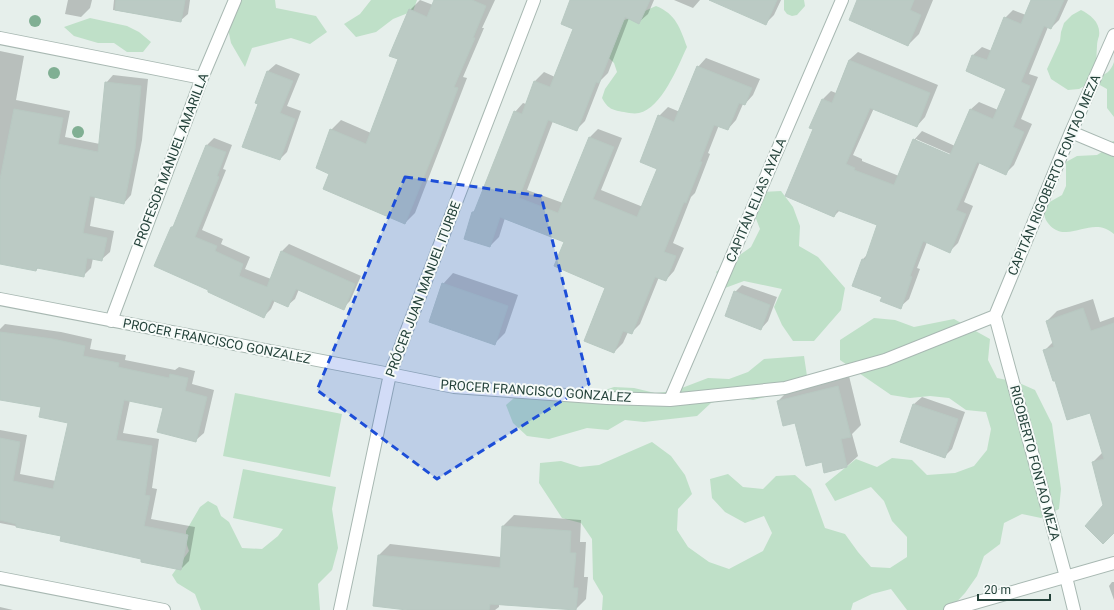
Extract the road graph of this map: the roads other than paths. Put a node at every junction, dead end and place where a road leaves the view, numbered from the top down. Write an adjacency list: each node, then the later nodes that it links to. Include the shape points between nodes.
1 (235, 0): 6 (street, PROFESOR MANUEL AMARILLA)
2 (534, 0): 12 (street, PRÓCER JUAN MANUEL ITURBE)
3 (842, 0): 13 (street, CAPITÁN ELIAS AYALA)
4 (1114, 35): 7 (street, CAPITÁN RIGOBERTO FONTAO MEZA)
5 (0, 38): 6 (street)
6 (202, 78): 11 (street, PROFESOR MANUEL AMARILLA)
7 (1071, 132): 8 (street); 10 (street, CAPITÁN RIGOBERTO FONTAO MEZA)
8 (1114, 150)
9 (0, 300): 11 (street, PROCER FRANCISCO GONZALEZ)
10 (995, 316): 13 (street, PROCER FRANCISCO GONZALEZ, via 885,360 785,388); 15 (street, RIGOBERTO FONTAO MEZA)
11 (111, 321): 12 (street, PROCER FRANCISCO GONZALEZ)
12 (390, 374): 13 (street, PROCER FRANCISCO GONZALEZ, via 454,387); 18 (street, PRÓCER JUAN MANUEL ITURBE)
13 (670, 400)
14 (1114, 562): 15 (street)
15 (1066, 577): 19 (street); 20 (street, RIGOBERTO FONTAO MEZA)
16 (0, 578): 17 (street)
17 (164, 610)
18 (340, 610)
19 (950, 610)
20 (1074, 610)

